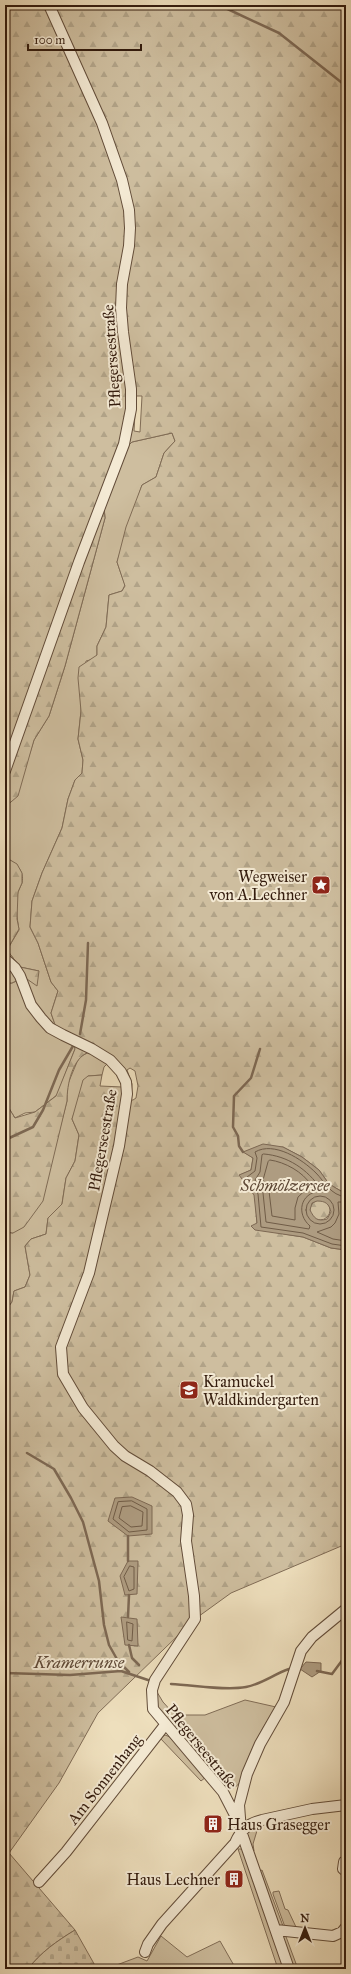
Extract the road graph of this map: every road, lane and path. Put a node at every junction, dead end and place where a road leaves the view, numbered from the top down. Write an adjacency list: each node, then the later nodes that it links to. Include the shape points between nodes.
1 (50, 5): 2 (street, Pflegerseestraße, via 102,122 122,180 129,210 129,246 122,284 121,308 131,409 124,444)
2 (5, 771)
3 (5, 959): 5 (street, Pflegerseestraße, via 20,976 31,1006 50,1028 110,1060 124,1077 127,1087 119,1146 89,1273 61,1347 63,1374 83,1408 114,1446 177,1492 186,1504 186,1542 195,1618 153,1684 153,1709)
4 (346, 1609): 6 (street, via 312,1637 301,1651 284,1702 260,1744)
5 (165, 1725): 7 (street, Pflegerseestraße); 12 (street, Am Sonnenhang, via 66,1852)
6 (242, 1788): 7 (street, via 237,1792); 9 (street)
7 (223, 1792): 9 (street, Pflegerseestraße)
8 (346, 1805): 9 (street, via 312,1809)
9 (240, 1827): 14 (street, Pflegerseestraße); 15 (street, via 235,1843 162,1924)
10 (346, 1862): 11 (street, via 343,1869)
11 (346, 1871)
12 (39, 1882)
13 (346, 1927): 14 (street, via 333,1936)
14 (276, 1930): 16 (street, Pflegerseestraße)
15 (145, 1952)
16 (289, 1969)

